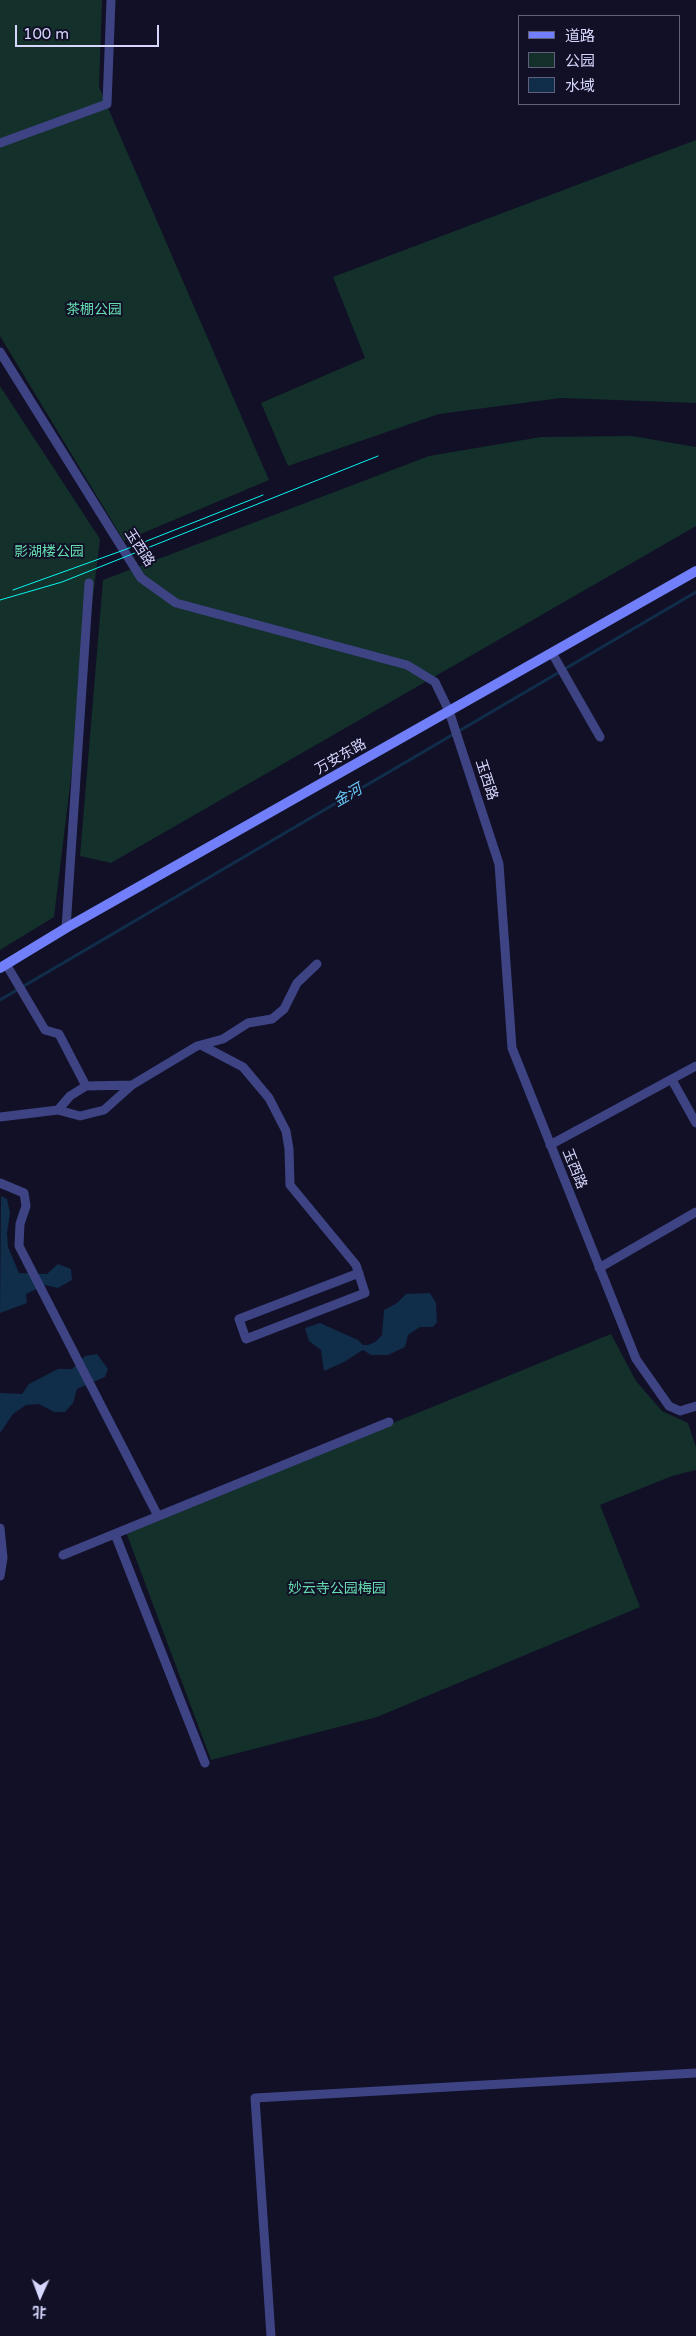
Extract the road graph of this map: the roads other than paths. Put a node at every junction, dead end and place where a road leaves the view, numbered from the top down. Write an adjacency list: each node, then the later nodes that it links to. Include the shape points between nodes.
1 (111, 0): 2 (street, via 107,104)
2 (0, 143)
3 (0, 352): 7 (street, 玉西路, via 141,578 176,603 407,665 435,682)
4 (696, 571): 6 (street, 万安东路)
5 (89, 583): 9 (street)
6 (552, 653): 7 (street, 万安东路); 8 (street)
7 (449, 711): 9 (street, 万安东路); 20 (street, 玉西路, via 499,864 512,1048)
8 (600, 737)
9 (66, 928): 11 (street, 万安东路)
10 (317, 964): 12 (street, via 297,982 284,1010 272,1019 248,1023 224,1039)
11 (3, 966): 16 (street, via 16,980 44,1030 59,1034)
12 (201, 1045): 15 (street); 24 (street, via 243,1067 269,1098 286,1131 290,1149 290,1185 337,1240)
13 (696, 1066): 14 (street)
14 (672, 1080): 19 (street); 20 (street)
15 (132, 1085): 16 (street); 17 (street, via 104,1110 80,1116)
16 (86, 1086): 17 (street, via 70,1096)
17 (58, 1110): 18 (street)
18 (0, 1117)
19 (696, 1123)
20 (550, 1146): 23 (street, 玉西路)
21 (0, 1182): 27 (street, via 24,1194 26,1206 20,1224 19,1246)
22 (696, 1212): 23 (street)
23 (599, 1268): 25 (street, 玉西路, via 636,1359 669,1406 680,1411)
24 (358, 1273): 24 (street, via 365,1293 246,1339 239,1319)
25 (696, 1406)
26 (389, 1422): 27 (street)
27 (158, 1516): 29 (street)
28 (0, 1528): 31 (street, via 3,1558)
29 (115, 1534): 30 (street); 32 (street)
30 (63, 1555)
31 (0, 1576)
32 (205, 1763)
33 (696, 2073): 34 (street, via 255,2098)
34 (271, 2336)

